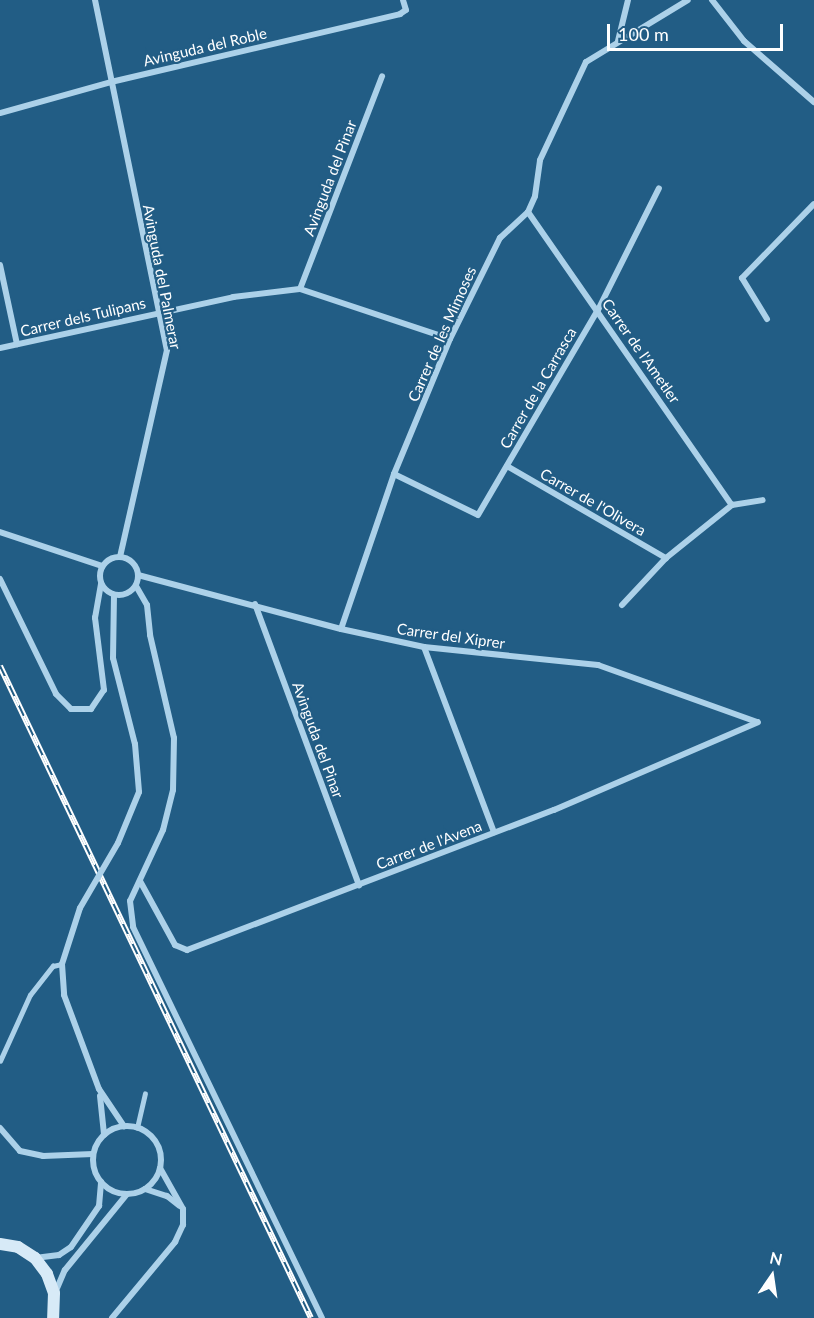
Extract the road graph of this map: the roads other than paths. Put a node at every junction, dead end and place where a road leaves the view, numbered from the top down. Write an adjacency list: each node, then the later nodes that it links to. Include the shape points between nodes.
1 (95, 0): 8 (street, Avinguda del Palmerar)
2 (403, 0): 8 (street, Avinguda del Roble, via 406,10 400,14)
3 (628, 0): 6 (street)
4 (688, 0): 6 (street)
5 (712, 0): 9 (street, via 744,41)
6 (618, 41): 13 (street, via 586,62 540,160)
7 (382, 76): 15 (street, Avinguda del Pinar)
8 (111, 82): 10 (street, Avinguda del Roble); 17 (street, Avinguda del Palmerar)
9 (814, 102)
10 (0, 113)
11 (658, 188): 16 (street, Carrer de la Carrasca)
12 (814, 204): 18 (street, via 742,278)
13 (528, 212): 16 (street, Carrer de l'Ametler); 19 (street, Carrer de les Mimoses, via 500,238)
14 (0, 265): 20 (street)
15 (300, 289): 17 (street, Carrer dels Tulipans); 19 (street, Carrer dels Tulipans)
16 (598, 310): 22 (street, Carrer de la Carrasca); 25 (street, Carrer de l'Ametler)
17 (159, 312): 20 (street, Carrer dels Tulipans); 27 (street, Avinguda del Palmerar, via 167,350)
18 (766, 319)
19 (450, 339): 23 (street, Carrer de les Mimoses)
20 (17, 344): 21 (street, Carrer dels Tulipans)
21 (0, 348)
22 (507, 466): 23 (street, Carrer de la Carrasca, via 478,515); 28 (street, Carrer de l'Olivera)
23 (394, 474): 37 (street, Carrer de les Mimoses)
24 (763, 500): 25 (street)
25 (732, 505): 28 (street)
26 (0, 532): 29 (street)
27 (120, 557): 29 (street); 30 (street, via 135,564)
28 (666, 558): 36 (street)
29 (102, 566): 32 (street)
30 (138, 575): 33 (street); 35 (street, Carrer del Xiprer)
31 (0, 579): 32 (street, via 56,694 71,709 91,709 105,690 94,618)
32 (101, 584): 34 (street)
33 (136, 586): 34 (street, via 126,594); 41 (street, via 147,605 150,635 174,738 173,790 163,830)
34 (114, 595): 43 (street, bridge, via 113,658 135,744 139,792 118,843 80,908)
35 (255, 604): 37 (street, Carrer del Xiprer); 42 (street, Avinguda del Pinar)
36 (622, 605)
37 (341, 629): 38 (street, Carrer del Xiprer)
38 (424, 647): 39 (street, Carrer del Xiprer, via 598,665); 40 (street)
39 (758, 722): 40 (street, Carrer de l'Avena)
40 (494, 832): 42 (street, Carrer de l'Avena)
41 (140, 881): 42 (street, Carrer de l'Avena, via 175,945 187,950); 62 (street, via 130,901 134,927)
42 (359, 885)
43 (62, 964): 44 (lane, via 53,966 30,995); 45 (street, via 72,1020)
44 (0, 1061)
45 (99, 1089): 47 (street); 50 (street)
46 (146, 1094): 49 (lane)
47 (124, 1126): 49 (street); 50 (street)
48 (0, 1128): 51 (street, via 20,1150 43,1156)
49 (138, 1128): 52 (street, via 154,1139)
50 (104, 1135): 51 (street)
51 (93, 1154): 53 (street)
52 (160, 1168): 54 (street); 56 (street)
53 (101, 1182): 55 (street); 58 (street, via 99,1206 71,1247 59,1255)
54 (145, 1189): 55 (street); 56 (street, via 167,1197)
55 (127, 1194): 59 (street, via 64,1270)
56 (183, 1209): 61 (street, via 183,1225 175,1242)
57 (0, 1244): 58 (main road)
58 (35, 1258): 59 (main road)
59 (54, 1293): 60 (main road)
60 (53, 1318)
61 (112, 1318)
62 (322, 1318)

